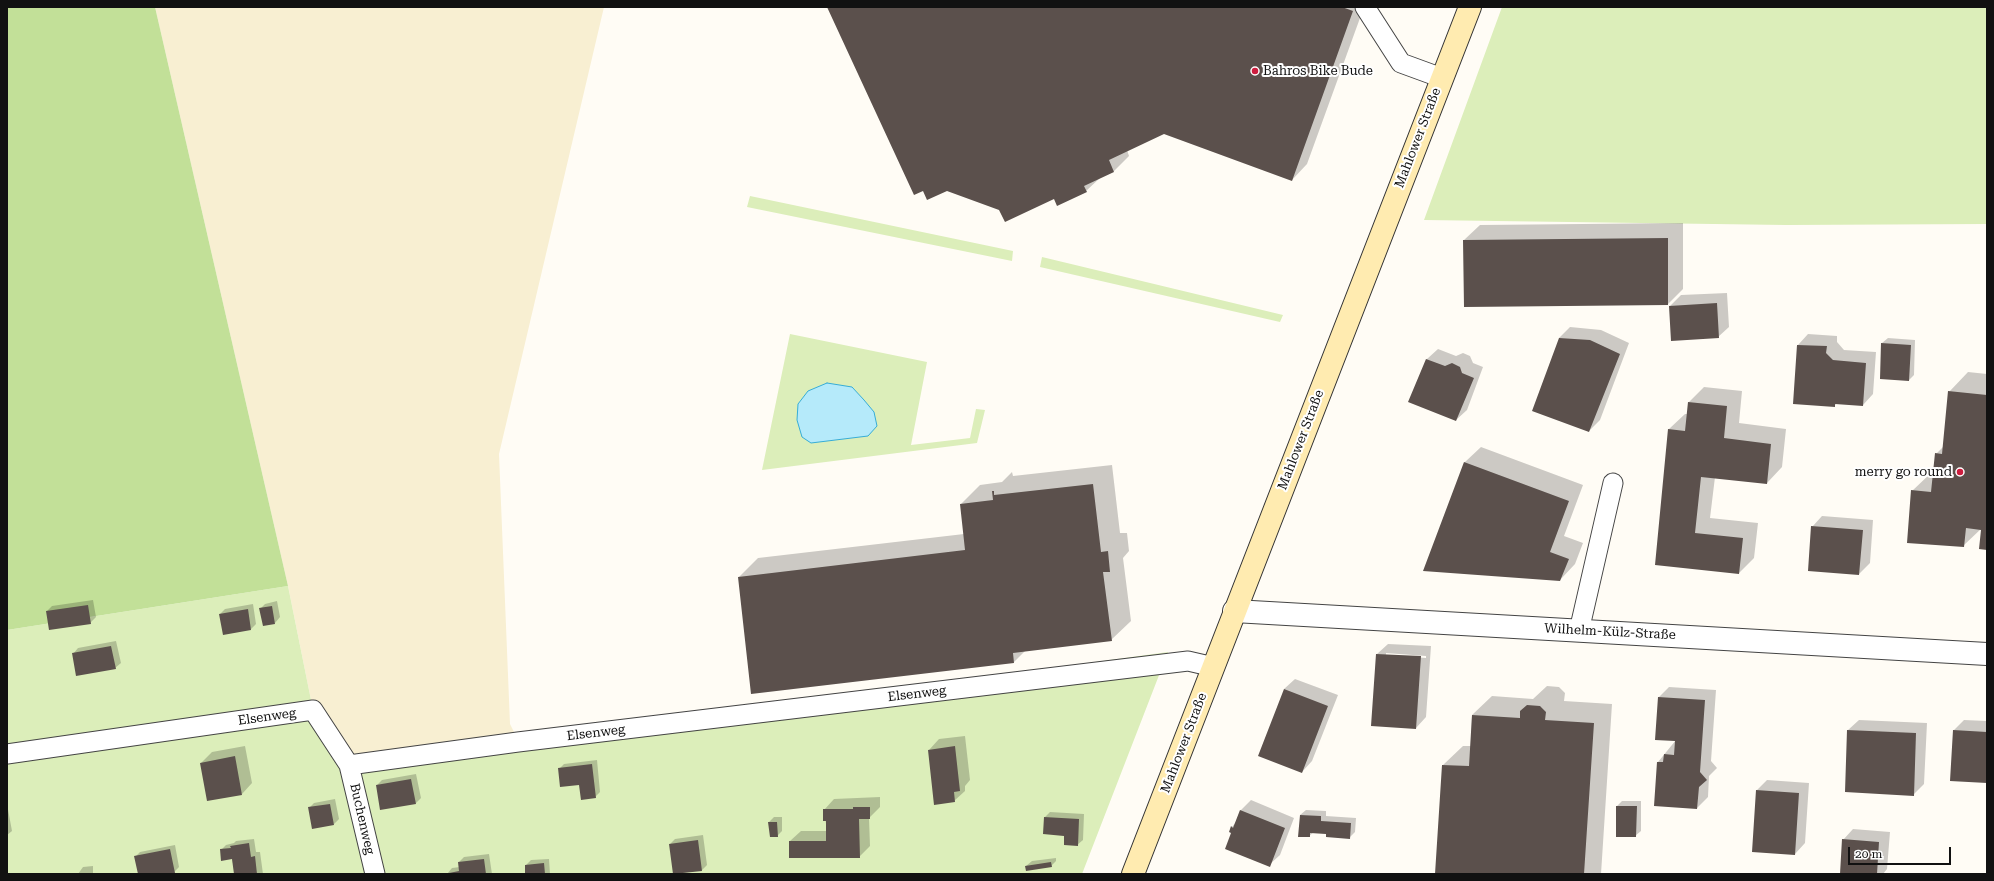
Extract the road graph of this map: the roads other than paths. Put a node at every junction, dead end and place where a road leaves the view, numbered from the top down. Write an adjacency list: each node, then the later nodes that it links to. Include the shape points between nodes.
1 (1365, 7): 3 (lane, via 1401,63)
2 (1470, 7): 3 (main road, Mahlower Straße)
3 (1442, 78): 5 (main road, Mahlower Straße)
4 (1613, 483): 6 (lane)
5 (1234, 611): 6 (street, Wilhelm-Külz-Straße); 8 (main road, Mahlower Straße)
6 (1579, 631): 7 (street, Wilhelm-Külz-Straße)
7 (1987, 654)
8 (1214, 667): 10 (lane, Elsenweg, via 1188,661 526,741); 12 (main road, Mahlower Straße)
9 (7, 754): 10 (lane, Elsenweg, via 313,710)
10 (349, 765): 11 (lane, Buchenweg)
11 (375, 874)
12 (1133, 874)

